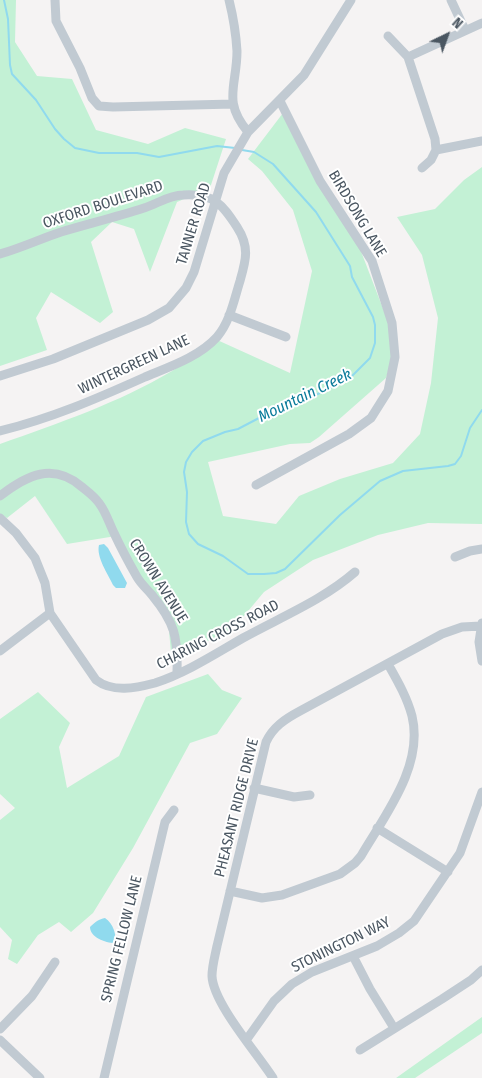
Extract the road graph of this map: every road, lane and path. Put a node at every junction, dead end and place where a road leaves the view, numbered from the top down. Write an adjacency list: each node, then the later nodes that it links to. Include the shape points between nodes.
1 (55, 0): 10 (street, via 60,30 92,98 99,106)
2 (229, 0): 10 (street, via 236,50)
3 (351, 0): 9 (street, TANNER ROAD, via 304,75)
4 (452, 0): 6 (street)
5 (482, 23): 6 (street)
6 (465, 30): 8 (street)
7 (388, 36): 8 (street)
8 (408, 57): 13 (street)
9 (280, 100): 11 (street, TANNER ROAD); 21 (street, BIRDSONG LANE, via 320,181 372,261 392,322 394,358 388,391 371,418)
10 (233, 104): 11 (street)
11 (246, 136): 15 (street, TANNER ROAD, via 229,162)
12 (482, 142): 13 (street)
13 (436, 150): 14 (street)
14 (422, 168)
15 (216, 200): 16 (street, OXFORD BOULEVARD, via 190,195 172,197); 17 (street, WINTERGREEN LANE, via 238,229 246,246 244,268); 19 (street, TANNER ROAD, via 192,278 168,308 148,320 52,359)
16 (0, 254)
17 (229, 315): 18 (street); 20 (street, WINTERGREEN LANE, via 221,332 193,355 61,414)
18 (286, 337)
19 (0, 376)
20 (0, 431)
21 (256, 485)
22 (0, 496): 32 (street, CROWN AVENUE, via 22,481 49,472 73,481 93,496 105,512 138,579 172,626 178,646)
23 (0, 518): 27 (street, CHARING CROSS ROAD, via 35,558 45,583)
24 (482, 549): 25 (street)
25 (455, 557)
26 (355, 572): 32 (street, CHARING CROSS ROAD, via 330,591 208,659)
27 (50, 614): 29 (street); 32 (street, CHARING CROSS ROAD, via 92,675 102,684 132,688)
28 (482, 624): 30 (street, via 479,642); 31 (street, PHEASANT RIDGE DRIVE, via 452,630)
29 (0, 652)
30 (482, 661)
31 (388, 664): 33 (street, PHEASANT RIDGE DRIVE, via 279,724 266,742); 37 (street, via 410,711 414,746 404,780)
32 (177, 672)
33 (254, 788): 35 (street, via 294,797); 39 (street, PHEASANT RIDGE DRIVE)
34 (482, 792): 38 (street, STONINGTON WAY, via 460,853)
35 (310, 794)
36 (174, 810): 49 (street, SPRING FELLOW LANE, via 165,822)
37 (378, 828): 38 (street); 39 (street, via 355,864 331,878 272,898)
38 (448, 872): 40 (street, STONINGTON WAY, via 408,927)
39 (230, 891): 45 (street, PHEASANT RIDGE DRIVE, via 212,978 221,1002)
40 (353, 956): 43 (street); 45 (street, STONINGTON WAY, via 312,972 292,984 274,1001)
41 (55, 962): 44 (street, via 32,996)
42 (482, 970): 43 (street, via 442,1000)
43 (394, 1028): 47 (street)
44 (0, 1029)
45 (247, 1039): 50 (street, PHEASANT RIDGE DRIVE)
46 (0, 1040): 48 (street)
47 (360, 1050)
48 (40, 1078)
49 (104, 1078)
50 (273, 1078)

